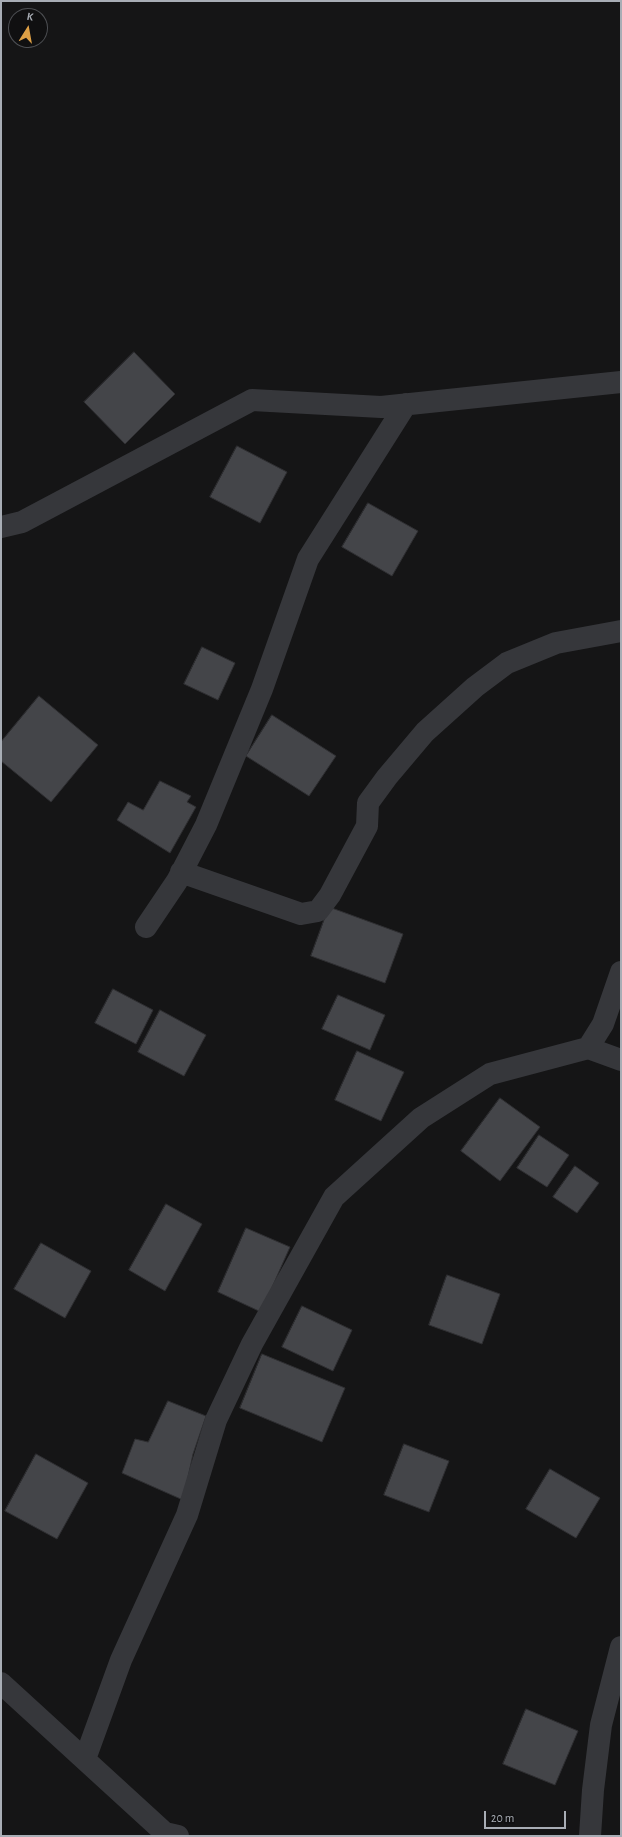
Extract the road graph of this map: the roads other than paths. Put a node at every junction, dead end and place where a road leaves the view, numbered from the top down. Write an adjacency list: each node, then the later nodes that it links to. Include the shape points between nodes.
1 (621, 382): 2 (street)
2 (406, 404): 3 (street, via 381,407 252,400 22,522); 5 (street, via 308,559 259,696 206,825)
3 (1, 527)
4 (621, 631): 5 (street, via 556,643 507,663 475,687 425,732 368,803 367,826 330,895 318,911 301,914)
5 (181, 872): 6 (street)
6 (146, 927)
7 (621, 972): 8 (street, via 603,1024)
8 (588, 1048): 9 (street); 12 (street, via 490,1074 421,1118 334,1197 252,1344 216,1420 187,1515 121,1660)
9 (621, 1060)
10 (621, 1647): 14 (street, via 601,1725)
11 (1, 1683): 12 (street)
12 (85, 1760): 13 (street, via 165,1833)
13 (178, 1836)
14 (590, 1836)

